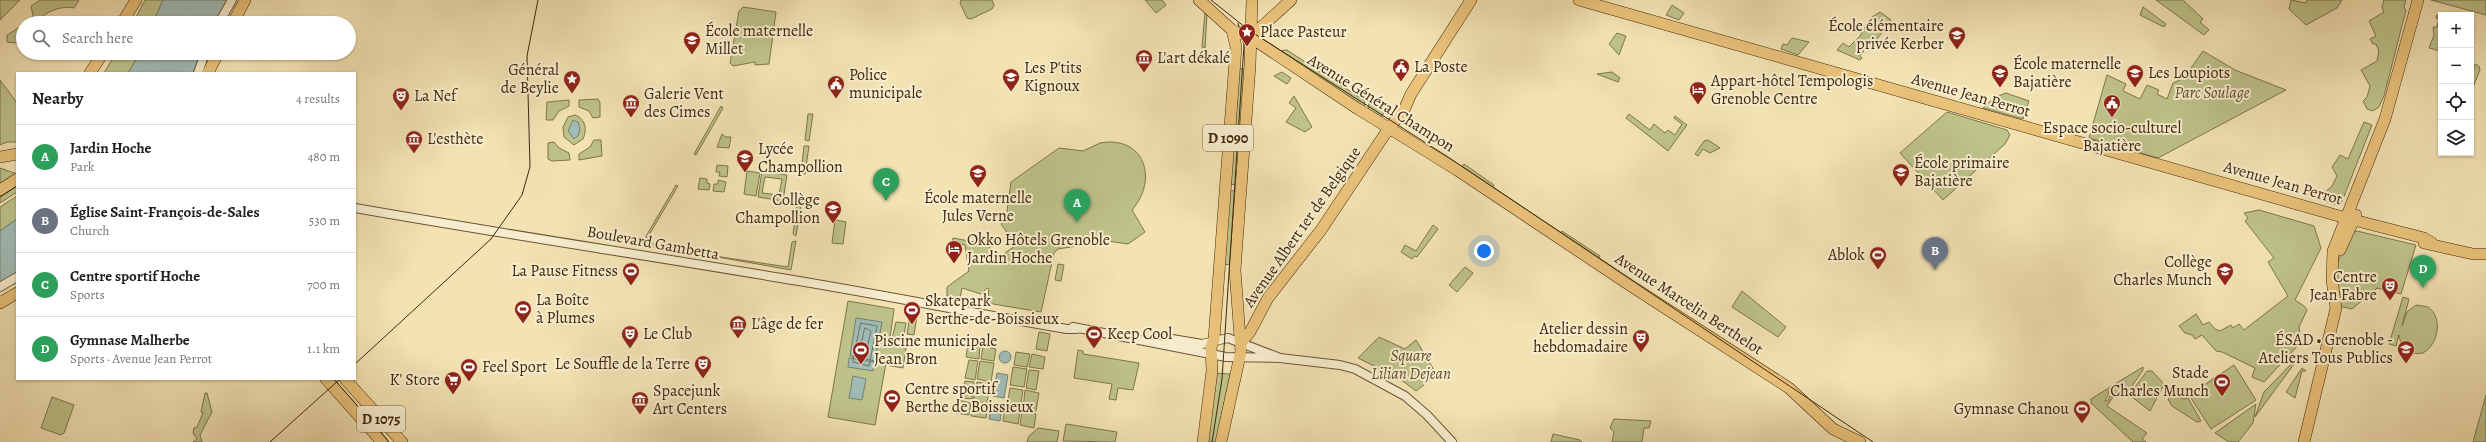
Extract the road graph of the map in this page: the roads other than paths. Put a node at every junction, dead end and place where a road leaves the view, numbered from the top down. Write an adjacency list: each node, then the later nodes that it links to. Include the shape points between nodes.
1 (136, 0): 10 (main road)
2 (232, 0): 11 (street)
3 (245, 0): 12 (main road)
4 (1199, 0): 15 (main road)
5 (1252, 0): 13 (main road, D 1090)
6 (1291, 0): 14 (main road)
7 (1471, 0): 24 (main road, Avenue Albert 1er de Belgique, via 1411,94 1404,110)
8 (1579, 0): 31 (main road, Avenue Jean Perrot)
9 (2418, 0): 31 (main road, via 2400,68)
10 (126, 16)
11 (223, 16)
12 (237, 16)
13 (1250, 19): 14 (main road); 15 (main road, via 1244,27); 16 (main road, D 1090)
14 (1262, 24): 16 (main road)
15 (1232, 30): 16 (main road); 17 (main road, D 1090)
16 (1250, 37): 17 (main road); 24 (main road, Avenue Général Champon); 40 (main road, D 1090, via 1235,270)
17 (1236, 47): 39 (main road, D 1090)
18 (98, 60): 21 (main road)
19 (203, 60): 22 (street)
20 (214, 60): 23 (main road)
21 (91, 72)
22 (198, 72)
23 (208, 72)
24 (1389, 128): 29 (main road, Avenue Général Champon); 40 (main road, Avenue Albert 1er de Belgique, via 1321,230 1268,298 1250,332)
25 (16, 154): 26 (main road)
26 (0, 157)
27 (16, 180): 28 (main road)
28 (0, 190)
29 (1496, 196): 52 (main road, Avenue Marcelin Berthelot, via 1789,388 1833,429)
30 (356, 208): 41 (street, Boulevard Gambetta)
31 (2350, 219): 32 (main road, Avenue Jean Perrot); 53 (main road, via 2333,267 2336,308)
32 (2474, 254): 33 (main road, Avenue Jean Perrot); 34 (main road, Avenue Jean Perrot)
33 (2486, 254)
34 (2486, 261)
35 (16, 278): 36 (street)
36 (0, 287)
37 (16, 295): 38 (main road)
38 (0, 303)
39 (1214, 340): 40 (street, Boulevard Gambetta, via 1228,338); 41 (street, Boulevard Gambetta, via 1202,344 1172,339); 42 (main road, D 1090, via 1211,347)
40 (1241, 343): 43 (main road, D 1090); 44 (street, Boulevard Gambetta)
41 (1164, 344): 42 (street, Boulevard Gambetta)
42 (1212, 355): 43 (street, Boulevard Gambetta); 49 (main road, D 1090, via 1212,377)
43 (1238, 357): 44 (street, Boulevard Gambetta); 50 (main road, D 1090)
44 (1280, 358): 51 (street, via 1340,365 1368,374 1405,396)
45 (327, 380): 47 (main road, D 1075)
46 (346, 380): 48 (main road, D 1075)
47 (382, 442)
48 (402, 442)
49 (1202, 442)
50 (1221, 442)
51 (1452, 442)
52 (1860, 442)
53 (2304, 442)

